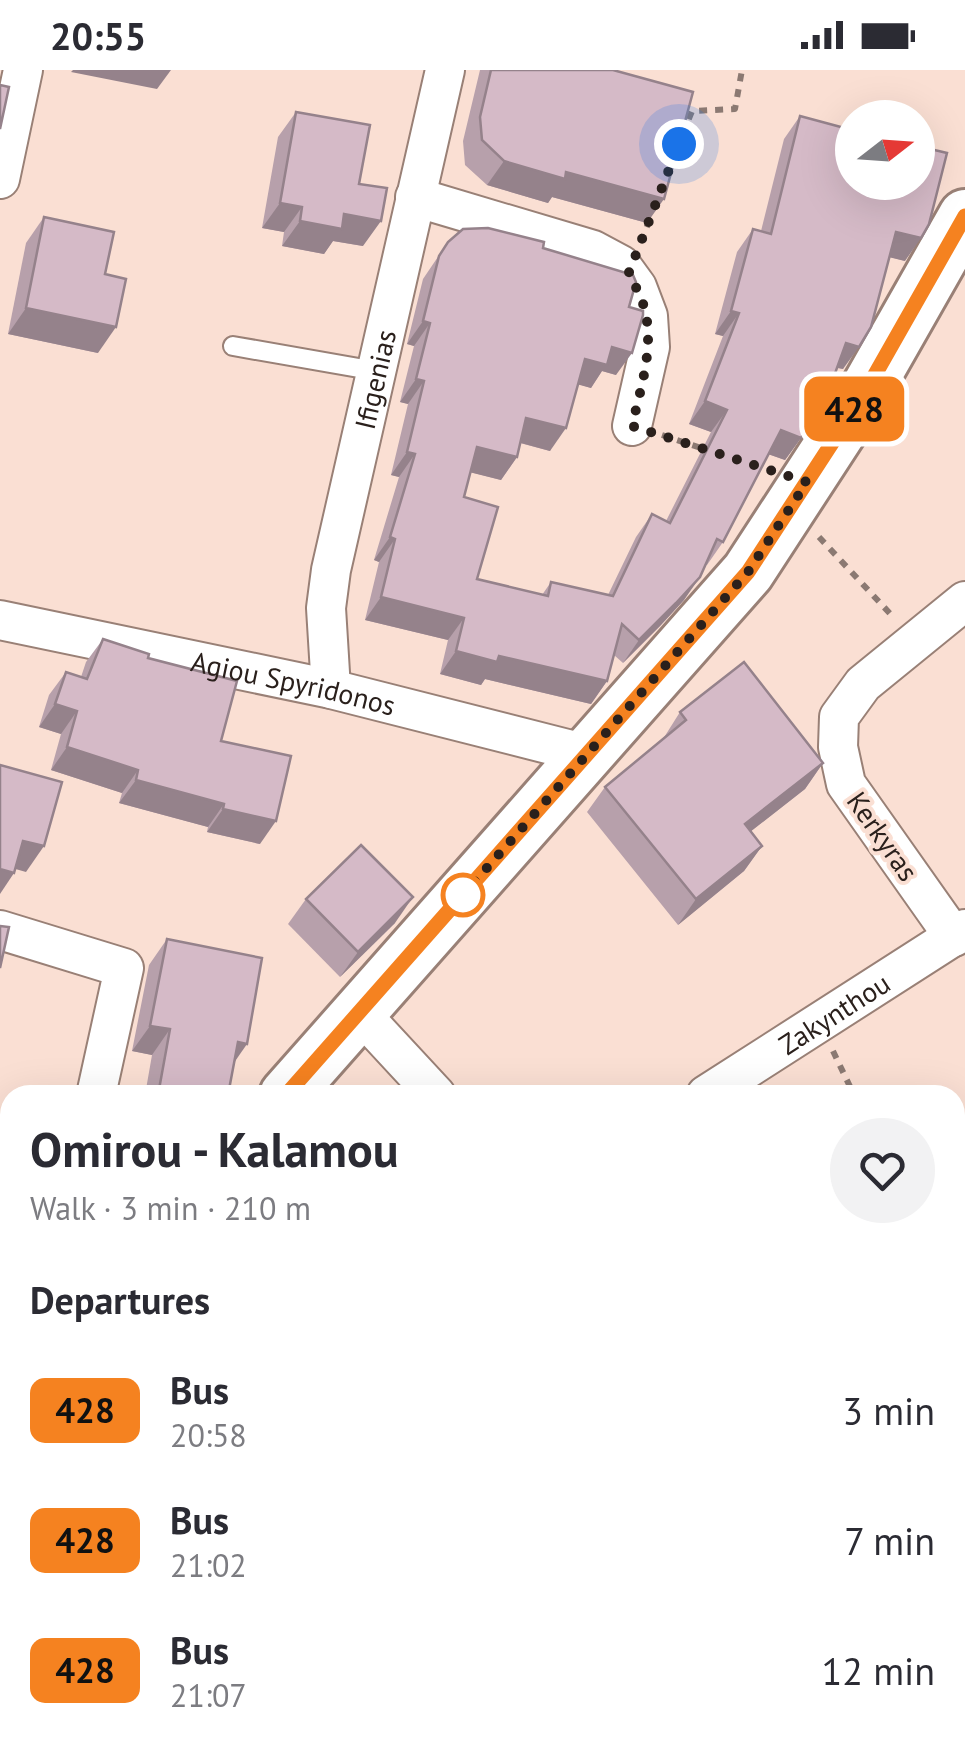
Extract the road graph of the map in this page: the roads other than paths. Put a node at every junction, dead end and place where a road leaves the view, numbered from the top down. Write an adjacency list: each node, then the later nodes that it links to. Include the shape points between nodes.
1 (23, 70): 3 (street)
2 (444, 70): 4 (street, Ifigenias)
3 (0, 179)
4 (416, 197): 7 (street, Ifigenias); 8 (street, via 593,250 620,266 648,316 650,347)
5 (965, 216): 12 (street, via 864,394 748,572)
6 (233, 346): 7 (lane)
7 (376, 371): 11 (street, Ifigenias, via 328,588)
8 (632, 426)
9 (965, 601): 14 (street, Kerkyras, via 863,684 839,717 838,748 846,784)
10 (0, 620): 11 (street, Agiou Spyridonos)
11 (332, 689): 12 (street, Agiou Spyridonos)
12 (587, 754): 15 (street)
13 (0, 930): 16 (street, via 124,968)
14 (960, 933): 19 (street, Zakynthou)
15 (360, 1013): 17 (street); 18 (street)
16 (98, 1085)
17 (295, 1085)
18 (427, 1085)
19 (722, 1085)

